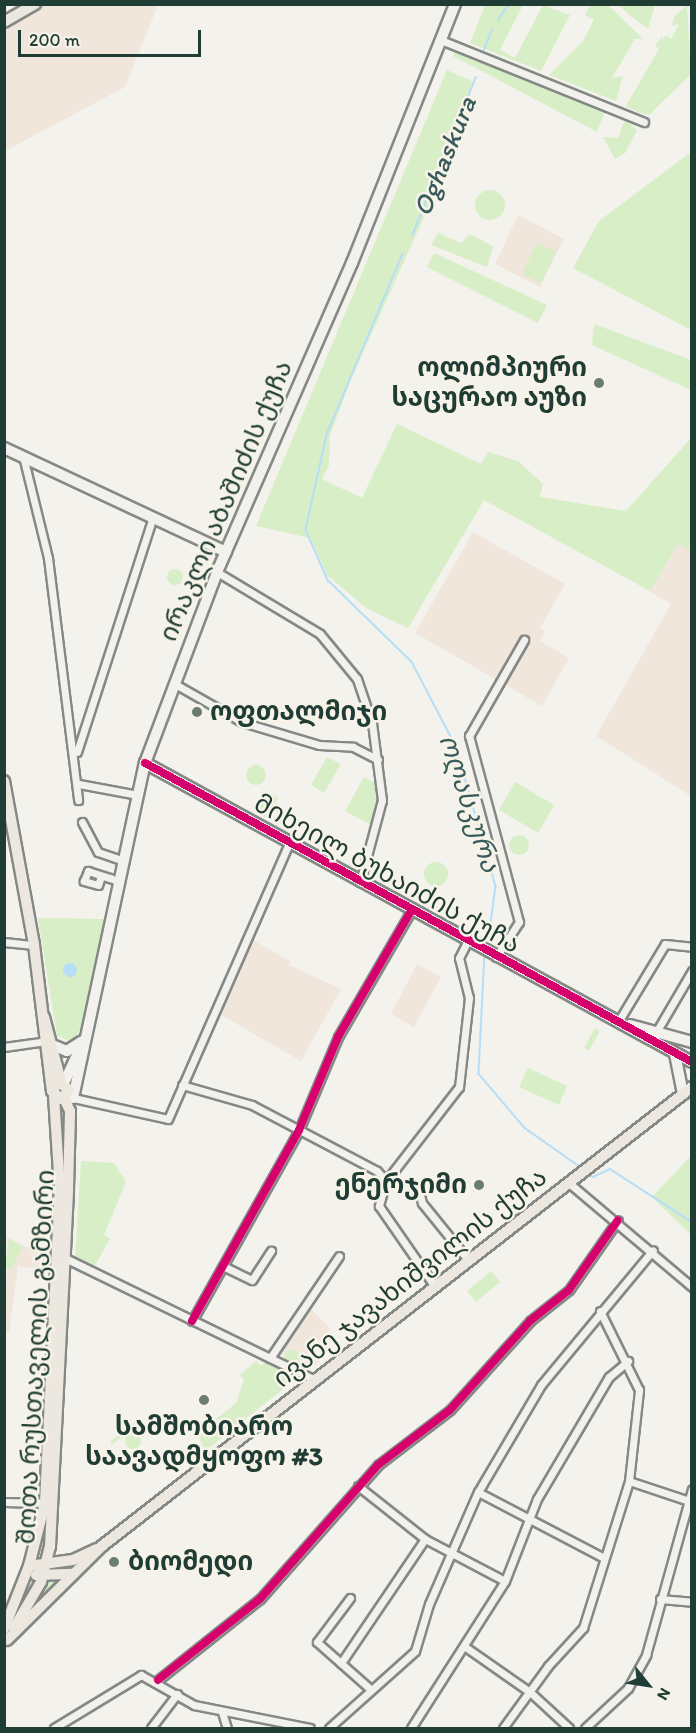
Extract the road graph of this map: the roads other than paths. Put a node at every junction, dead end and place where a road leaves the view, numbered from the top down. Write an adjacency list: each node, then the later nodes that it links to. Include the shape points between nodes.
1 (35, 4): 3 (main road)
2 (455, 4): 4 (main road, ირაკლი აბაშიძის ქუჩა)
3 (4, 22)
4 (441, 40): 5 (street); 9 (main road, ირაკლი აბაშიძის ქუჩა)
5 (644, 122)
6 (4, 448): 7 (main road)
7 (23, 456): 8 (main road); 13 (street, via 48,558 63,698)
8 (153, 517): 9 (main road); 13 (street)
9 (226, 552): 10 (main road, ირაკლი აბაშიძის ქუჩა)
10 (217, 572): 12 (main road, ირაკლი აბაშიძის ქუჩა); 14 (street, via 321,634 357,679)
11 (524, 640): 31 (street, via 469,736 519,922)
12 (175, 684): 14 (street, via 242,722 319,745 353,747); 15 (main road, ირაკლი აბაშიძის ქუჩა)
13 (76, 755): 17 (street)
14 (378, 760): 25 (street, via 382,800)
15 (145, 763): 18 (main road, ირაკლი აბაშიძის ქუჩა); 21 (main road, მიხეილ ბუხაიძის ქუჩა)
16 (4, 781): 28 (main road)
17 (79, 784): 18 (street); 19 (street)
18 (138, 795): 22 (main road, ირაკლი აბაშიძის ქუჩა)
19 (78, 800)
20 (82, 822): 22 (street, via 98,852)
21 (289, 843): 25 (main road, მიხეილ ბუხაიძის ქუჩა); 44 (street)
22 (124, 861): 24 (main road, ირაკლი აბაშიძის ქუჩა)
23 (101, 876): 24 (street)
24 (120, 882): 35 (main road, ირაკლი აბაშიძის ქუჩა)
25 (360, 882): 26 (main road, მიხეილ ბუხაიძის ქუჩა)
26 (411, 911): 29 (main road, მიხეილ ბუხაიძის ქუჩა); 47 (street, via 338,1038)
27 (4, 942): 28 (street)
28 (34, 945): 33 (main road)
29 (472, 945): 31 (main road, მიხეილ ბუხაიძის ქუჩა); 48 (street, via 459,958 468,1008 459,1087)
30 (692, 947): 34 (street, via 665,944)
31 (493, 956): 34 (main road, მიხეილ ბუხაიძის ქუჩა)
32 (692, 971): 36 (street)
33 (44, 1017): 37 (main road); 39 (main road)
34 (613, 1021): 36 (main road, მიხეილ ბუხაიძის ქუჩა)
35 (86, 1035): 39 (main road, via 67,1051); 46 (main road, ირაკლი აბაშიძის ქუჩა); 46 (main road, ირაკლი აბაშიძის ქუჩა, via 78,1081)
36 (654, 1037): 38 (main road, მიხეილ ბუხაიძის ქუჩა); 42 (main road, მიხეილ ბუხაიძის ქუჩა)
37 (42, 1042): 40 (street); 46 (main road)
38 (692, 1042)
39 (55, 1046): 46 (main road)
40 (4, 1047)
41 (692, 1048): 43 (main road)
42 (675, 1054): 43 (main road, მიხეილ ბუხაიძის ქუჩა); 45 (main road)
43 (692, 1062)
44 (182, 1085): 46 (street, via 168,1119); 47 (street, via 252,1105)
45 (687, 1090): 49 (main road, ივანე ჯავახიშვილის ქუჩა)
46 (63, 1092): 55 (main road, შოთა რუსთაველის გამზირი, via 70,1111); 71 (main road, შოთა რუსთაველის გამზირი)
47 (299, 1130): 48 (street, via 349,1154); 57 (street)
48 (386, 1181): 58 (street, via 379,1206)
49 (568, 1184): 51 (street); 56 (main road, ივანე ჯავახიშვილის ქუჩა)
50 (418, 1186): 56 (street, via 422,1203)
51 (618, 1220): 52 (street); 66 (street, via 569,1290 530,1321 450,1410)
52 (652, 1250): 59 (street); 60 (street)
53 (271, 1251): 57 (street, via 252,1280)
54 (339, 1256): 62 (street)
55 (65, 1258): 61 (street); 77 (main road, შოთა რუსთაველის გამზირი)
56 (469, 1261): 58 (main road, ივანე ჯავახიშვილის ქუჩა)
57 (223, 1266): 61 (street)
58 (435, 1287): 64 (main road, ივანე ჯავახიშვილის ქუჩა)
59 (692, 1287)
60 (600, 1311): 63 (street); 68 (street, via 541,1386)
61 (192, 1321): 62 (street)
62 (270, 1358): 64 (street)
63 (628, 1361): 65 (street, via 640,1401); 72 (street, via 609,1377)
64 (315, 1380): 74 (main road, ივანე ჯავახიშვილის ქუჩა)
65 (629, 1482): 69 (street); 76 (street)
66 (358, 1486): 73 (street); 88 (street, via 260,1599)
67 (692, 1489): 69 (street)
68 (478, 1492): 72 (street); 75 (street)
69 (689, 1501): 83 (street)
70 (4, 1502): 71 (street)
71 (45, 1503): 78 (main road, შოთა რუსთაველის გამზირი)
72 (529, 1520): 76 (street); 81 (street)
73 (425, 1539): 75 (street); 87 (street)
74 (102, 1546): 77 (main road, via 73,1560); 79 (main road, ივანე ჯავახიშვილის ქუჩა)
75 (451, 1550): 81 (street); 89 (street, via 415,1651)
76 (604, 1558): 90 (street, via 582,1628)
77 (48, 1562): 78 (main road); 80 (main road, შოთა რუსთაველის გამზირი)
78 (29, 1566): 80 (main road); 85 (main road, შოთა რუსთაველის გამზირი)
79 (75, 1574): 80 (main road); 85 (main road, ივანე ჯავახიშვილის ქუჩა)
80 (42, 1577): 85 (main road, შოთა რუსთაველის გამზირი)
81 (506, 1581): 86 (street)
82 (350, 1598): 87 (street, via 317,1642)
83 (660, 1599): 84 (street); 102 (street, via 638,1673)
84 (692, 1602)
85 (5, 1638)
86 (464, 1646): 90 (street); 99 (street)
87 (342, 1663): 89 (street)
88 (158, 1680): 91 (street); 94 (street, via 130,1678)
89 (369, 1688): 98 (street)
90 (530, 1692): 100 (street); 101 (street)
91 (177, 1694): 92 (street); 95 (street)
92 (222, 1712): 93 (street); 96 (street)
93 (298, 1726): 97 (street)
94 (54, 1728)
95 (151, 1728)
96 (227, 1728)
97 (310, 1728)
98 (329, 1728)
99 (411, 1728)
100 (504, 1728)
101 (569, 1728)
102 (585, 1728)

